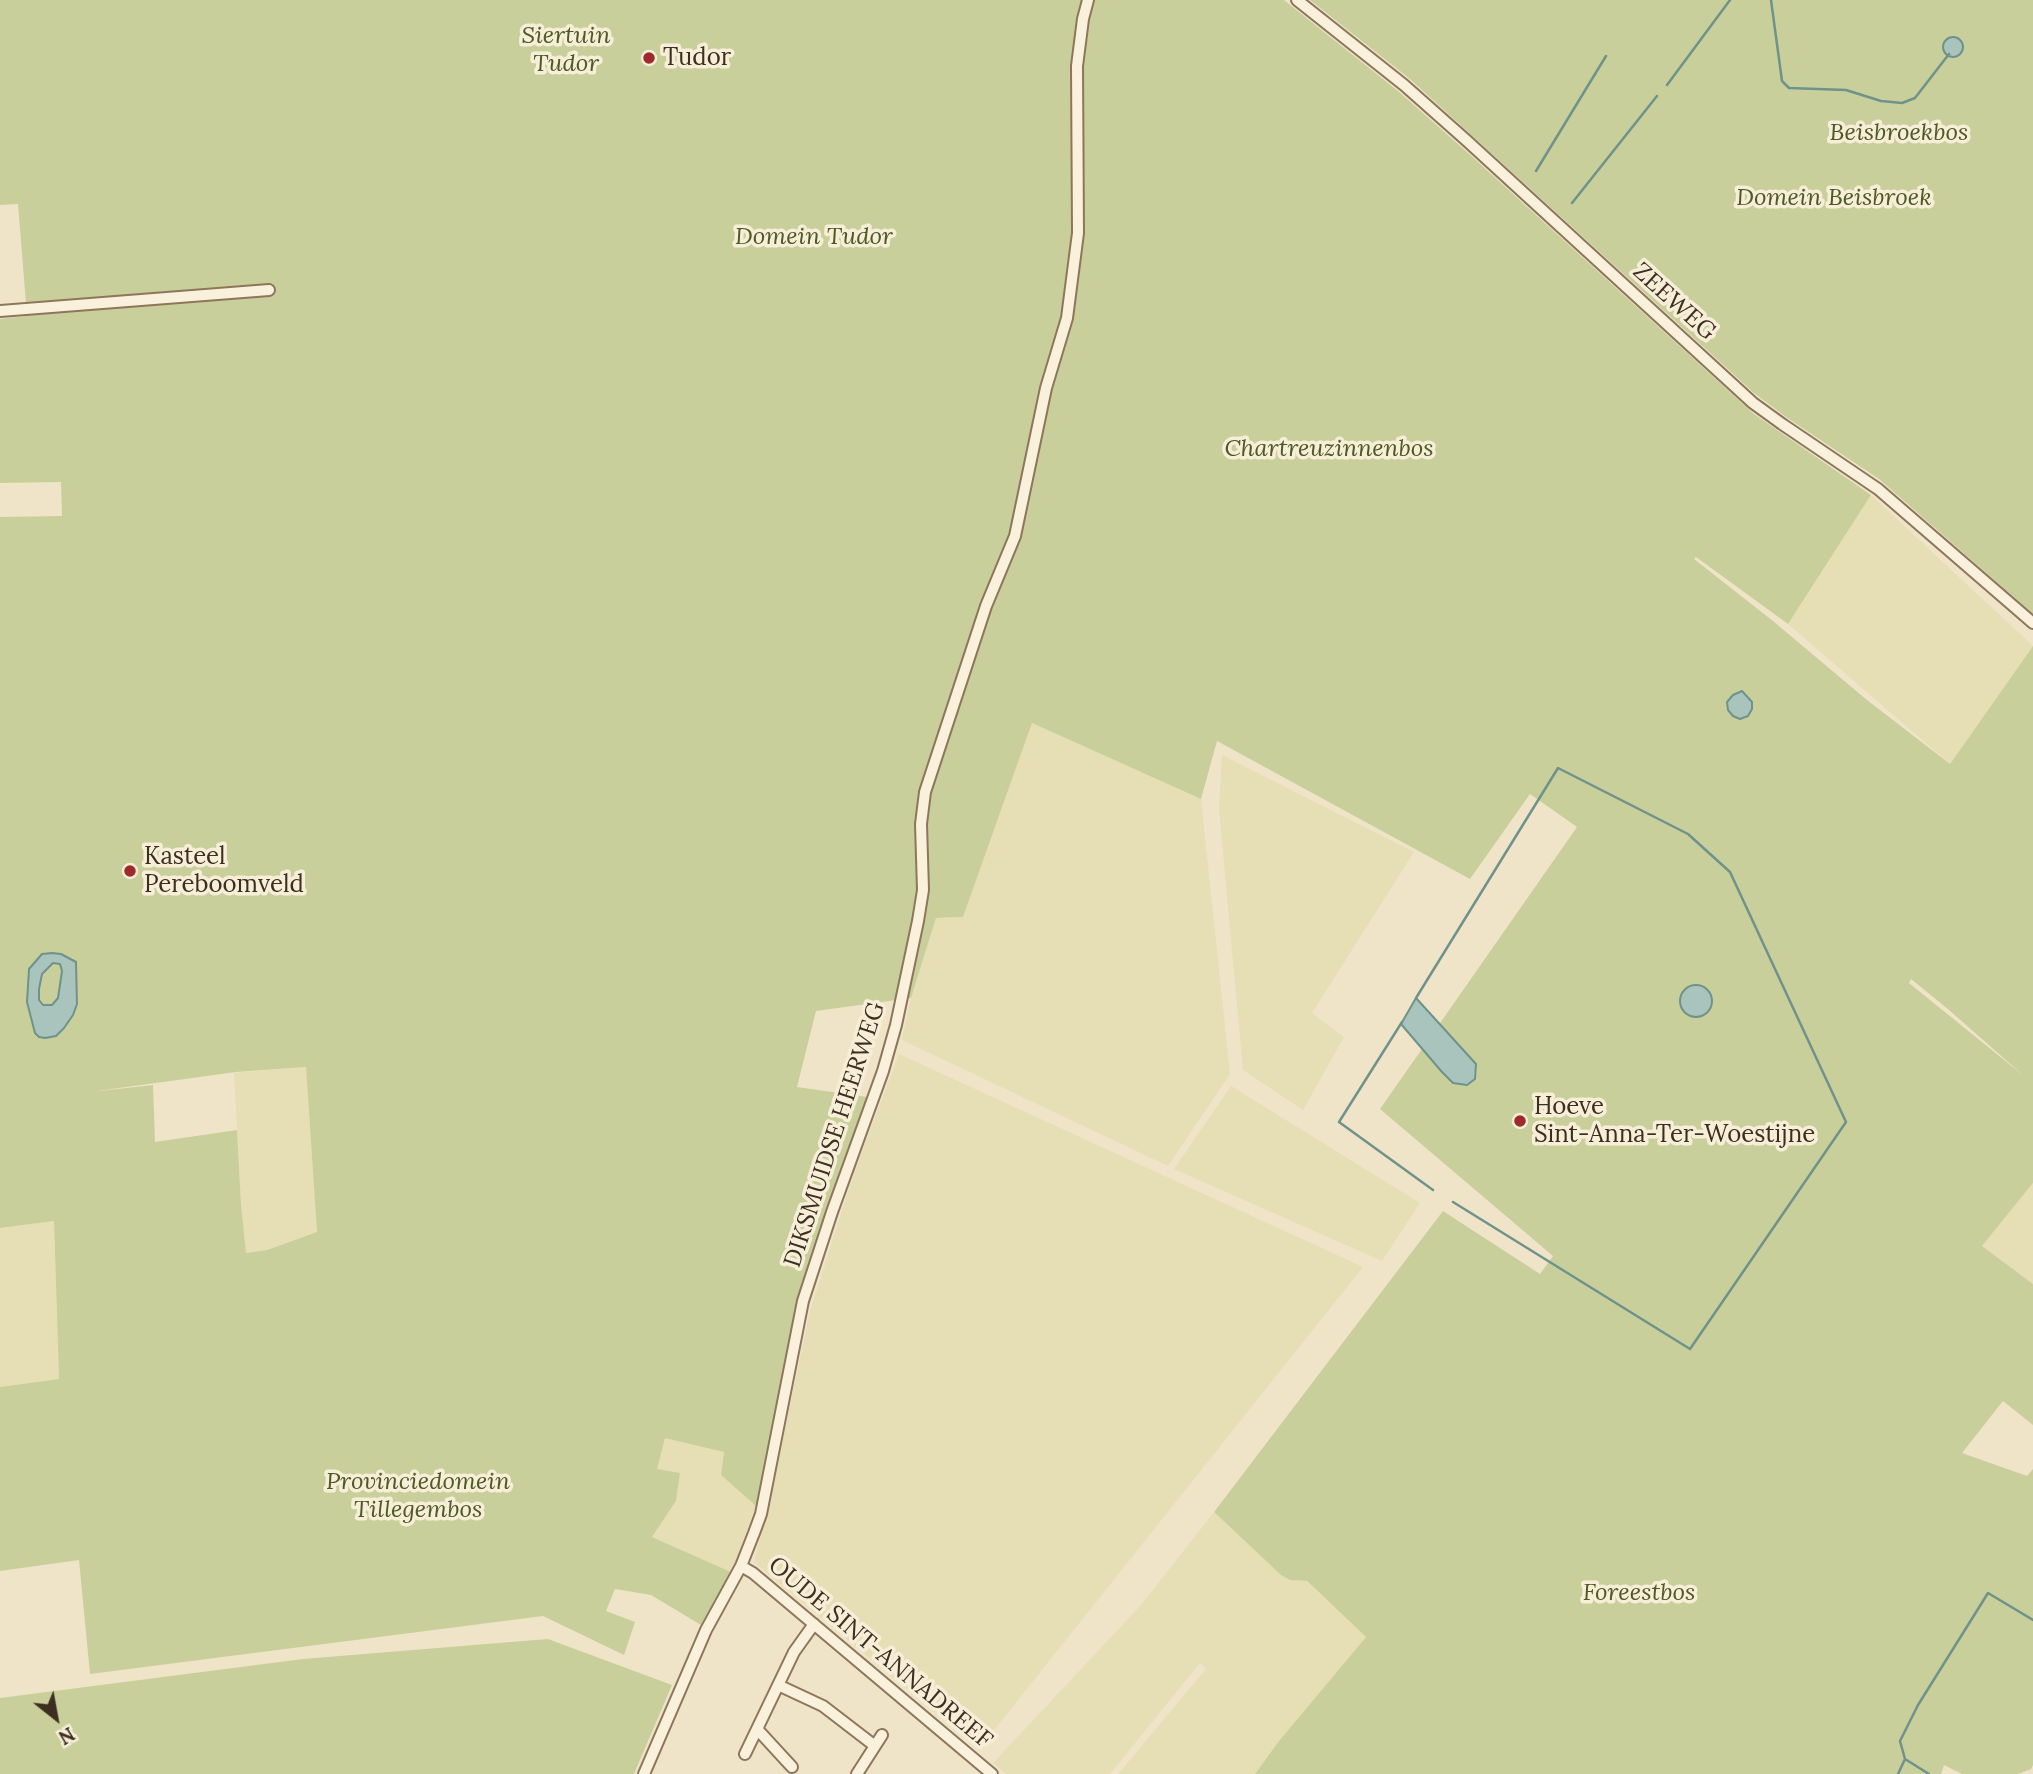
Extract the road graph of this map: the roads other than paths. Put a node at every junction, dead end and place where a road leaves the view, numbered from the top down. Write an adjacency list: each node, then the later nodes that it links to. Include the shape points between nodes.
1 (1088, 0): 6 (street, DIKSMUIDSE HEERWEG, via 1077,66 1078,233 1067,318 1046,388 1015,536 986,606 925,792 923,890 896,1025 803,1301 761,1514)
2 (1297, 0): 5 (street, ZEEWEG, via 1445,121 1753,403 1878,489)
3 (269, 290): 4 (street)
4 (0, 311)
5 (2033, 623)
6 (741, 1566): 7 (street, OUDE SINT-ANNADREEF); 15 (street, DIKSMUIDSE HEERWEG, via 706,1630)
7 (814, 1624): 8 (street); 14 (street, OUDE SINT-ANNADREEF)
8 (778, 1685): 9 (street); 11 (street, via 823,1706)
9 (757, 1730): 12 (street); 13 (street)
10 (882, 1735): 11 (street)
11 (874, 1746): 16 (street)
12 (745, 1754)
13 (792, 1767)
14 (983, 1771)
15 (644, 1774)
16 (857, 1774)

